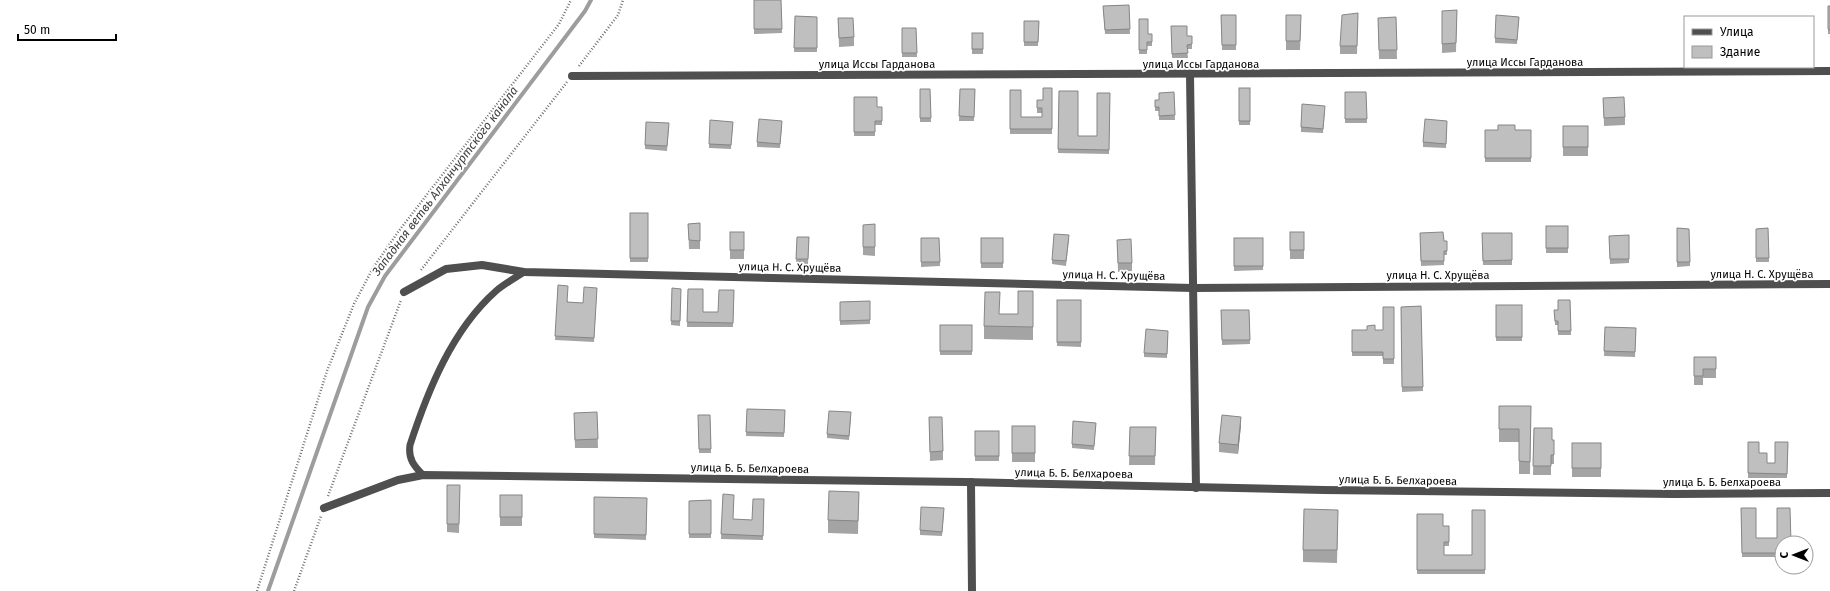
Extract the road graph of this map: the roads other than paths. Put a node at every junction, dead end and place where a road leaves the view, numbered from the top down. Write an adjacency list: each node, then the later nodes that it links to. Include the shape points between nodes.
1 (1830, 72): 2 (street, улица Иссы Гарданова)
2 (1190, 75): 3 (street, улица Иссы Гарданова); 6 (street)
3 (572, 76)
4 (524, 272): 6 (street, улица Н. С. Хрущёва); 7 (street, улица Н. С. Хрущёва, via 482,265 446,269); 8 (lane, via 497,289 485,301 459,334 442,364 410,445 412,462)
5 (1830, 284): 6 (street, улица Н. С. Хрущёва)
6 (1193, 288): 10 (street)
7 (404, 292)
8 (423, 475): 9 (street, улица Б. Б. Белхароева); 12 (street, улица Б. Б. Белхароева, via 398,480)
9 (971, 482): 10 (street, улица Б. Б. Белхароева); 13 (street)
10 (1196, 488): 11 (street, улица Б. Б. Белхароева, via 1666,494)
11 (1830, 492)
12 (324, 508)
13 (972, 591)

